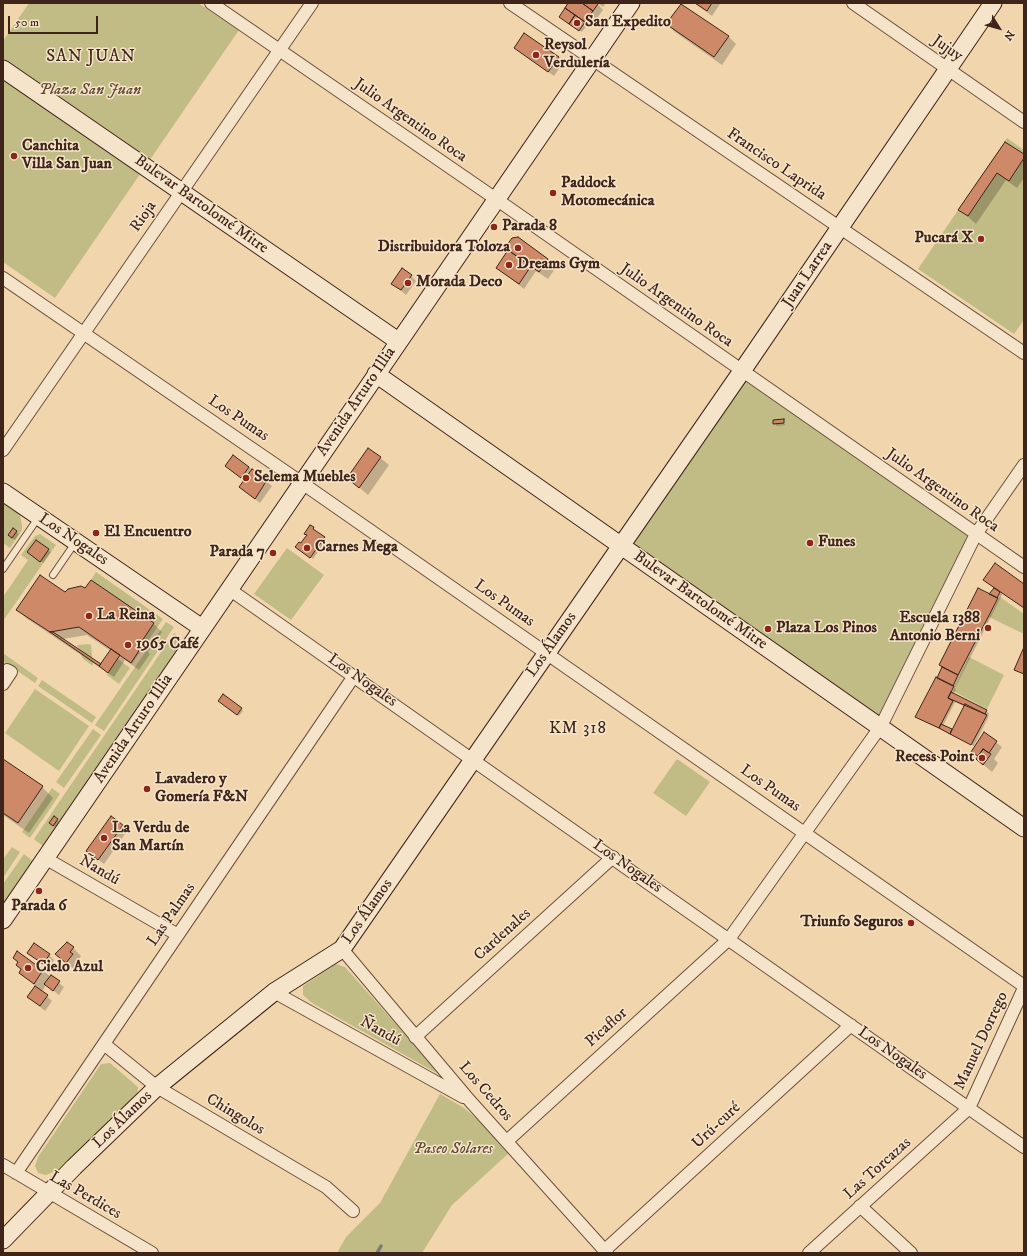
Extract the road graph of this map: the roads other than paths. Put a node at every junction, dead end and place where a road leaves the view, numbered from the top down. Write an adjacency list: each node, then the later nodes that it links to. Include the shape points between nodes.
1 (211, 3): 7 (street, Julio Argentino Roca)
2 (312, 3): 7 (street, Rioja)
3 (510, 3): 8 (street, Francisco Laprida)
4 (631, 3): 8 (street, Avenida Arturo Illia)
5 (853, 3): 10 (street, Jujuy)
6 (993, 3): 10 (street, Juan Larrea)
7 (280, 50): 12 (street, Rioja); 13 (street, Julio Argentino Roca)
8 (592, 59): 13 (street, Avenida Arturo Illia); 14 (street, Francisco Laprida)
9 (3, 69): 12 (street, Bulevar Bartolomé Mitre)
10 (948, 69): 11 (street, Jujuy); 14 (street, Juan Larrea)
11 (1024, 122)
12 (181, 192): 16 (street, Rioja); 17 (street, Bulevar Bartolomé Mitre)
13 (496, 199): 17 (street, Avenida Arturo Illia); 19 (street, Julio Argentino Roca)
14 (840, 228): 18 (street, Francisco Laprida); 19 (street, Juan Larrea)
15 (3, 278): 16 (street, Los Pumas)
16 (84, 333): 21 (street, Rioja); 23 (street, Los Pumas)
17 (398, 342): 20 (street, Avenida Arturo Illia)
18 (1024, 353)
19 (742, 371): 26 (street, Julio Argentino Roca); 28 (street, Juan Larrea)
20 (376, 374): 23 (street, Avenida Arturo Illia); 28 (street, Bulevar Bartolomé Mitre)
21 (3, 450)
22 (1024, 465): 26 (street, Picaflor)
23 (302, 483): 32 (street, Avenida Arturo Illia); 34 (street, Los Pumas)
24 (3, 492): 25 (street, Los Nogales)
25 (39, 517): 27 (street, Los Nogales); 30 (lane)
26 (976, 534): 29 (street, Julio Argentino Roca); 38 (street, Picaflor)
27 (76, 542): 31 (lane); 33 (street, Los Nogales)
28 (621, 546): 34 (street, Los Álamos); 38 (street, Bulevar Bartolomé Mitre)
29 (1024, 567)
30 (3, 569)
31 (53, 575)
32 (229, 589): 33 (street, Avenida Arturo Illia); 36 (street, Los Nogales)
33 (202, 628): 43 (street, Avenida Arturo Illia)
34 (547, 653): 39 (street, Los Álamos); 41 (street, Los Pumas)
35 (6, 674): 37 (street, via 11,672)
36 (354, 676): 39 (street, Los Nogales); 45 (street, Las Palmas)
37 (3, 684)
38 (881, 726): 40 (street, Bulevar Bartolomé Mitre); 41 (street, Picaflor)
39 (473, 760): 42 (street, Los Nogales); 47 (street, Los Álamos)
40 (1024, 828)
41 (804, 833): 46 (street, Picaflor); 48 (street, Los Pumas)
42 (613, 857): 46 (street, Los Nogales); 51 (street, Cardenales)
43 (45, 858): 44 (street, Avenida Arturo Illia); 45 (street, Ñandú)
44 (3, 920)
45 (178, 934): 52 (street, Las Palmas)
46 (729, 939): 50 (street, Los Nogales); 56 (street, Picaflor)
47 (342, 949): 49 (street, Los Álamos); 51 (street, Los Cedros)
48 (1024, 987): 55 (street, Manuel Dorrego)
49 (274, 992): 53 (street, Los Álamos); 54 (street, Ñandú)
50 (851, 1025): 55 (street, Los Nogales); 64 (street, Urú-curé)
51 (415, 1037): 54 (street, Los Cedros)
52 (104, 1044): 53 (street, Chingolos); 59 (street, Las Palmas)
53 (157, 1088): 60 (street, Los Álamos); 62 (street, Chingolos, via 326,1187)
54 (470, 1101): 56 (street, Los Cedros)
55 (968, 1108): 57 (street, Los Nogales); 61 (street, Las Torcazas)
56 (507, 1142): 64 (street, Los Cedros)
57 (1024, 1148)
58 (3, 1165): 59 (street, Las Perdices)
59 (16, 1173): 60 (street, Las Perdices)
60 (49, 1194): 63 (street, Los Álamos); 65 (street, Las Perdices)
61 (860, 1206): 66 (street, Las Torcazas); 67 (street)
62 (353, 1211)
63 (3, 1240)
64 (606, 1252)
65 (152, 1253)
66 (809, 1253)
67 (911, 1253)

